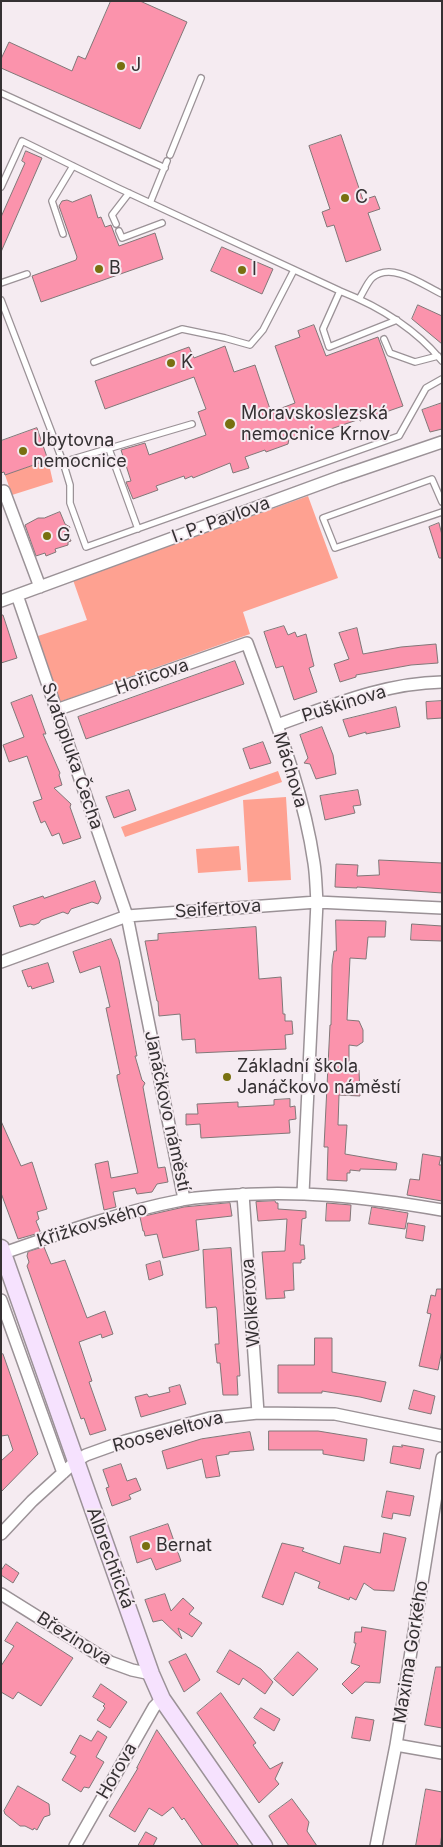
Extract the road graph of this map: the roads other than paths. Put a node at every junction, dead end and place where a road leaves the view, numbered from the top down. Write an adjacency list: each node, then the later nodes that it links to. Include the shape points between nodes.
1 (201, 78): 3 (lane)
2 (1, 93): 3 (lane)
3 (167, 161): 7 (lane)
4 (73, 166): 5 (lane, via 22,141); 6 (lane); 13 (lane, via 52,201)
5 (1, 187)
6 (129, 194): 7 (lane); 11 (lane, via 112,215)
7 (150, 203): 8 (lane)
8 (178, 216): 9 (lane); 14 (lane)
9 (170, 219)
10 (162, 223): 12 (lane, via 122,238)
11 (116, 224)
12 (119, 231)
13 (63, 234)
14 (294, 270): 17 (lane); 24 (lane, via 263,330 250,346 182,329)
15 (27, 274): 16 (lane)
16 (1, 283)
17 (340, 291): 19 (lane); 21 (lane, via 323,329 329,347)
18 (442, 294): 19 (lane, via 401,274 384,272 371,278)
19 (359, 299): 21 (lane)
20 (1, 300): 29 (lane)
21 (397, 320): 23 (lane)
22 (384, 338): 23 (lane, via 390,354 415,362)
23 (440, 358)
24 (94, 362)
25 (442, 380): 33 (lane, via 426,388 399,436)
26 (192, 424): 28 (lane)
27 (442, 442): 34 (street, I. P. Pavlova)
28 (110, 449): 29 (lane); 33 (lane)
29 (63, 462): 33 (lane, via 70,485 70,503 86,547)
30 (4, 491): 34 (street)
31 (442, 502): 32 (lane, via 432,479 323,518 335,548)
32 (442, 512)
33 (138, 529)
34 (40, 587): 35 (street, I. P. Pavlova)
35 (17, 595): 36 (street, I. P. Pavlova); 39 (street, Svatopluka Čecha)
36 (1, 601)
37 (247, 643): 39 (street, Hořicova); 40 (street, Máchova)
38 (442, 682): 40 (street, Puškinova, via 423,682 361,694)
39 (56, 710): 43 (street, Svatopluka Čecha)
40 (277, 726): 41 (street, Máchova, via 301,801 314,863)
41 (317, 902): 42 (street, Seifertova); 43 (street, Seifertova); 45 (street)
42 (442, 908)
43 (128, 916): 44 (street, Seifertova); 47 (street, Janáčkovo náměstí)
44 (1, 962)
45 (304, 1192): 46 (street, Janáčkovo náměstí); 48 (street)
46 (243, 1194): 47 (street, Janáčkovo náměstí); 51 (street, Wolkerova)
47 (184, 1200): 49 (street, Křižkovského, via 105,1218)
48 (442, 1210)
49 (2, 1252): 54 (main road, Albrechtická)
50 (1, 1300): 55 (street)
51 (258, 1412): 52 (street, Rooseveltova, via 335,1414); 54 (street, Rooseveltova, via 210,1418 125,1442)
52 (442, 1436)
53 (442, 1458): 60 (street, Maxima Gorkého)
54 (76, 1461): 55 (street, Rooseveltova); 58 (main road, Albrechtická)
55 (63, 1473): 56 (street, Rooseveltova)
56 (1, 1534)
57 (1, 1594): 58 (street, Březinova, via 110,1662)
58 (151, 1674): 59 (main road, Albrechtická)
59 (162, 1699): 62 (street, Horova, via 154,1707); 63 (main road, Albrechtická)
60 (396, 1745): 61 (street); 64 (street, Maxima Gorkého)
61 (442, 1752)
62 (75, 1846)
63 (264, 1846)
64 (376, 1846)

